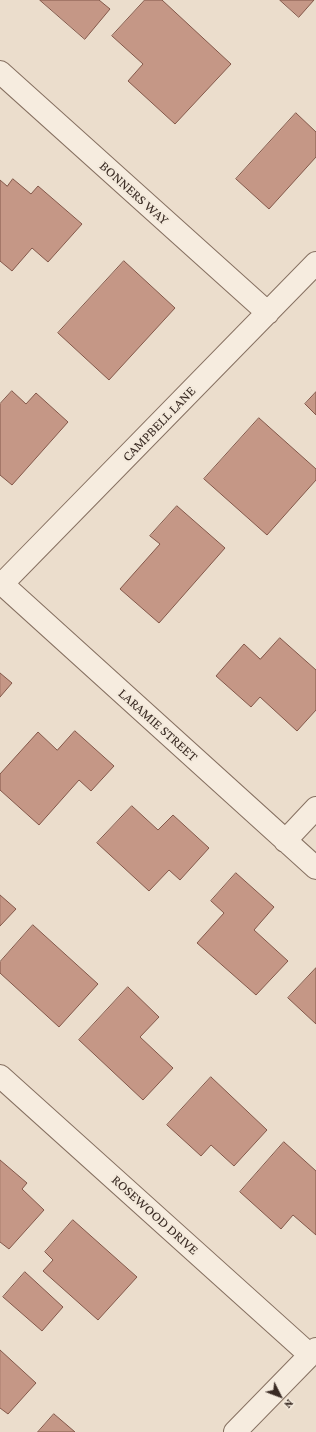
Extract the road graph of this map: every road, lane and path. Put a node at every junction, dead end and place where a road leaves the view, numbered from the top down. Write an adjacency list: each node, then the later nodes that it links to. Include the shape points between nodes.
1 (0, 72): 3 (street, BONNERS WAY)
2 (316, 263): 3 (street, CAMPBELL LANE)
3 (268, 313): 4 (street, CAMPBELL LANE)
4 (1, 583): 6 (street, LARAMIE STREET)
5 (316, 808): 6 (street)
6 (285, 841): 7 (street, LARAMIE STREET)
7 (316, 868)
8 (0, 1076): 9 (street, ROSEWOOD DRIVE)
9 (313, 1352): 10 (street)
10 (235, 1432)

